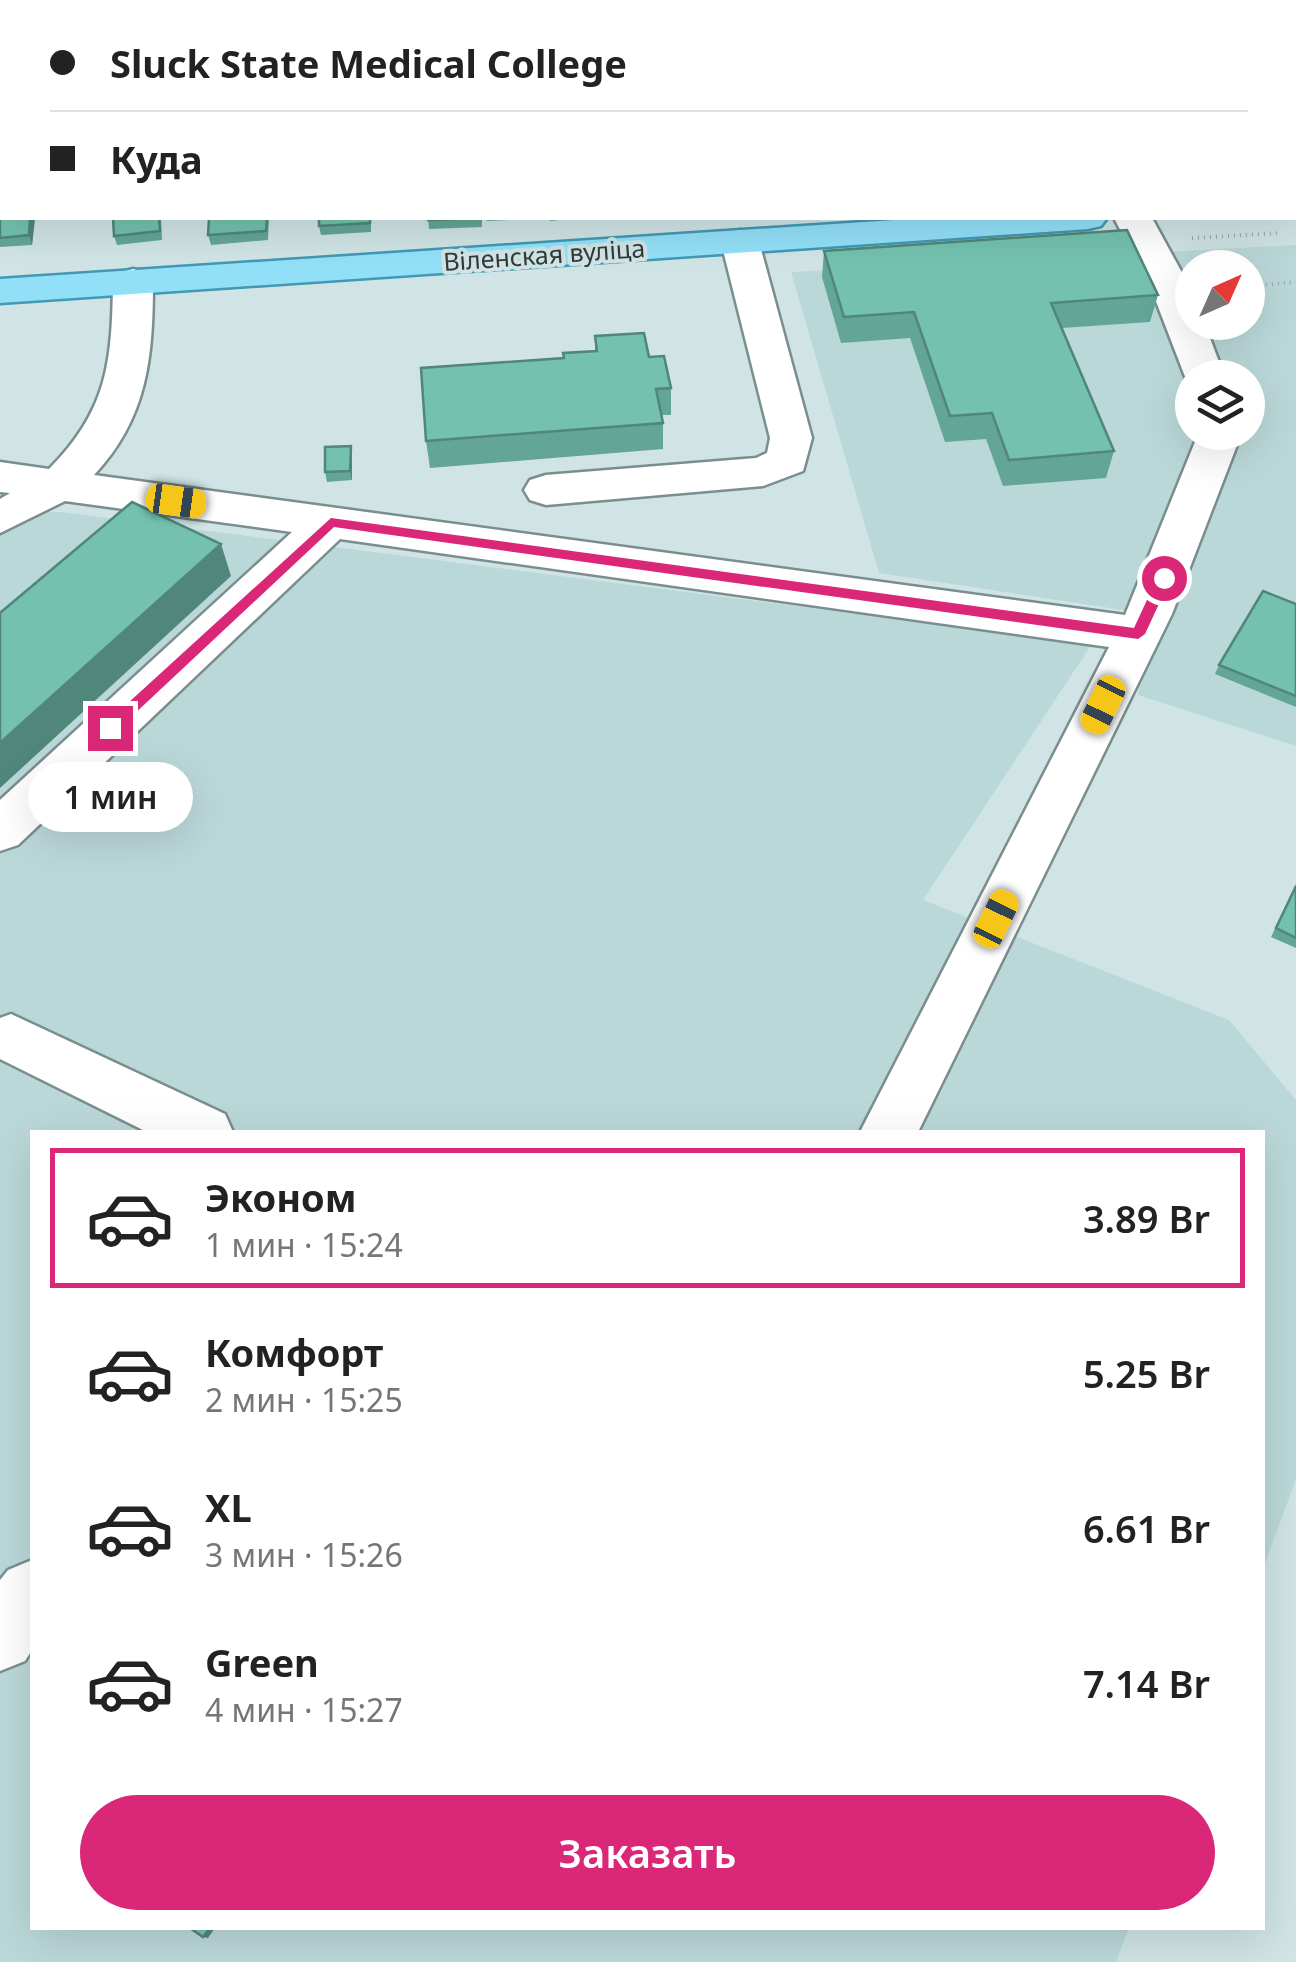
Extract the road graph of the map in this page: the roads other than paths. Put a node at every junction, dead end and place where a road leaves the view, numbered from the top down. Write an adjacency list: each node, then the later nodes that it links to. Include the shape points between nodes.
1 (1025, 220): 3 (main road, Віленская вуліца)
2 (1134, 220): 7 (street, via 1172,291)
3 (962, 222): 4 (main road, Віленская вуліца)
4 (740, 242): 5 (main road, Віленская вуліца); 11 (street, via 790,438 788,461 763,472)
5 (134, 281): 6 (main road, Віленская вуліца); 10 (street, via 133,354 122,394 94,448)
6 (0, 291)
7 (1197, 360)
8 (1214, 450): 14 (street)
9 (0, 477): 10 (street)
10 (59, 485): 12 (street); 13 (street)
11 (546, 490)
12 (0, 518)
13 (331, 522): 14 (street); 15 (street)
14 (1138, 634): 18 (street)
15 (0, 831)
16 (11, 1038): 17 (street)
17 (200, 1130)
18 (890, 1130)
19 (30, 1597): 20 (street)
20 (0, 1636)

